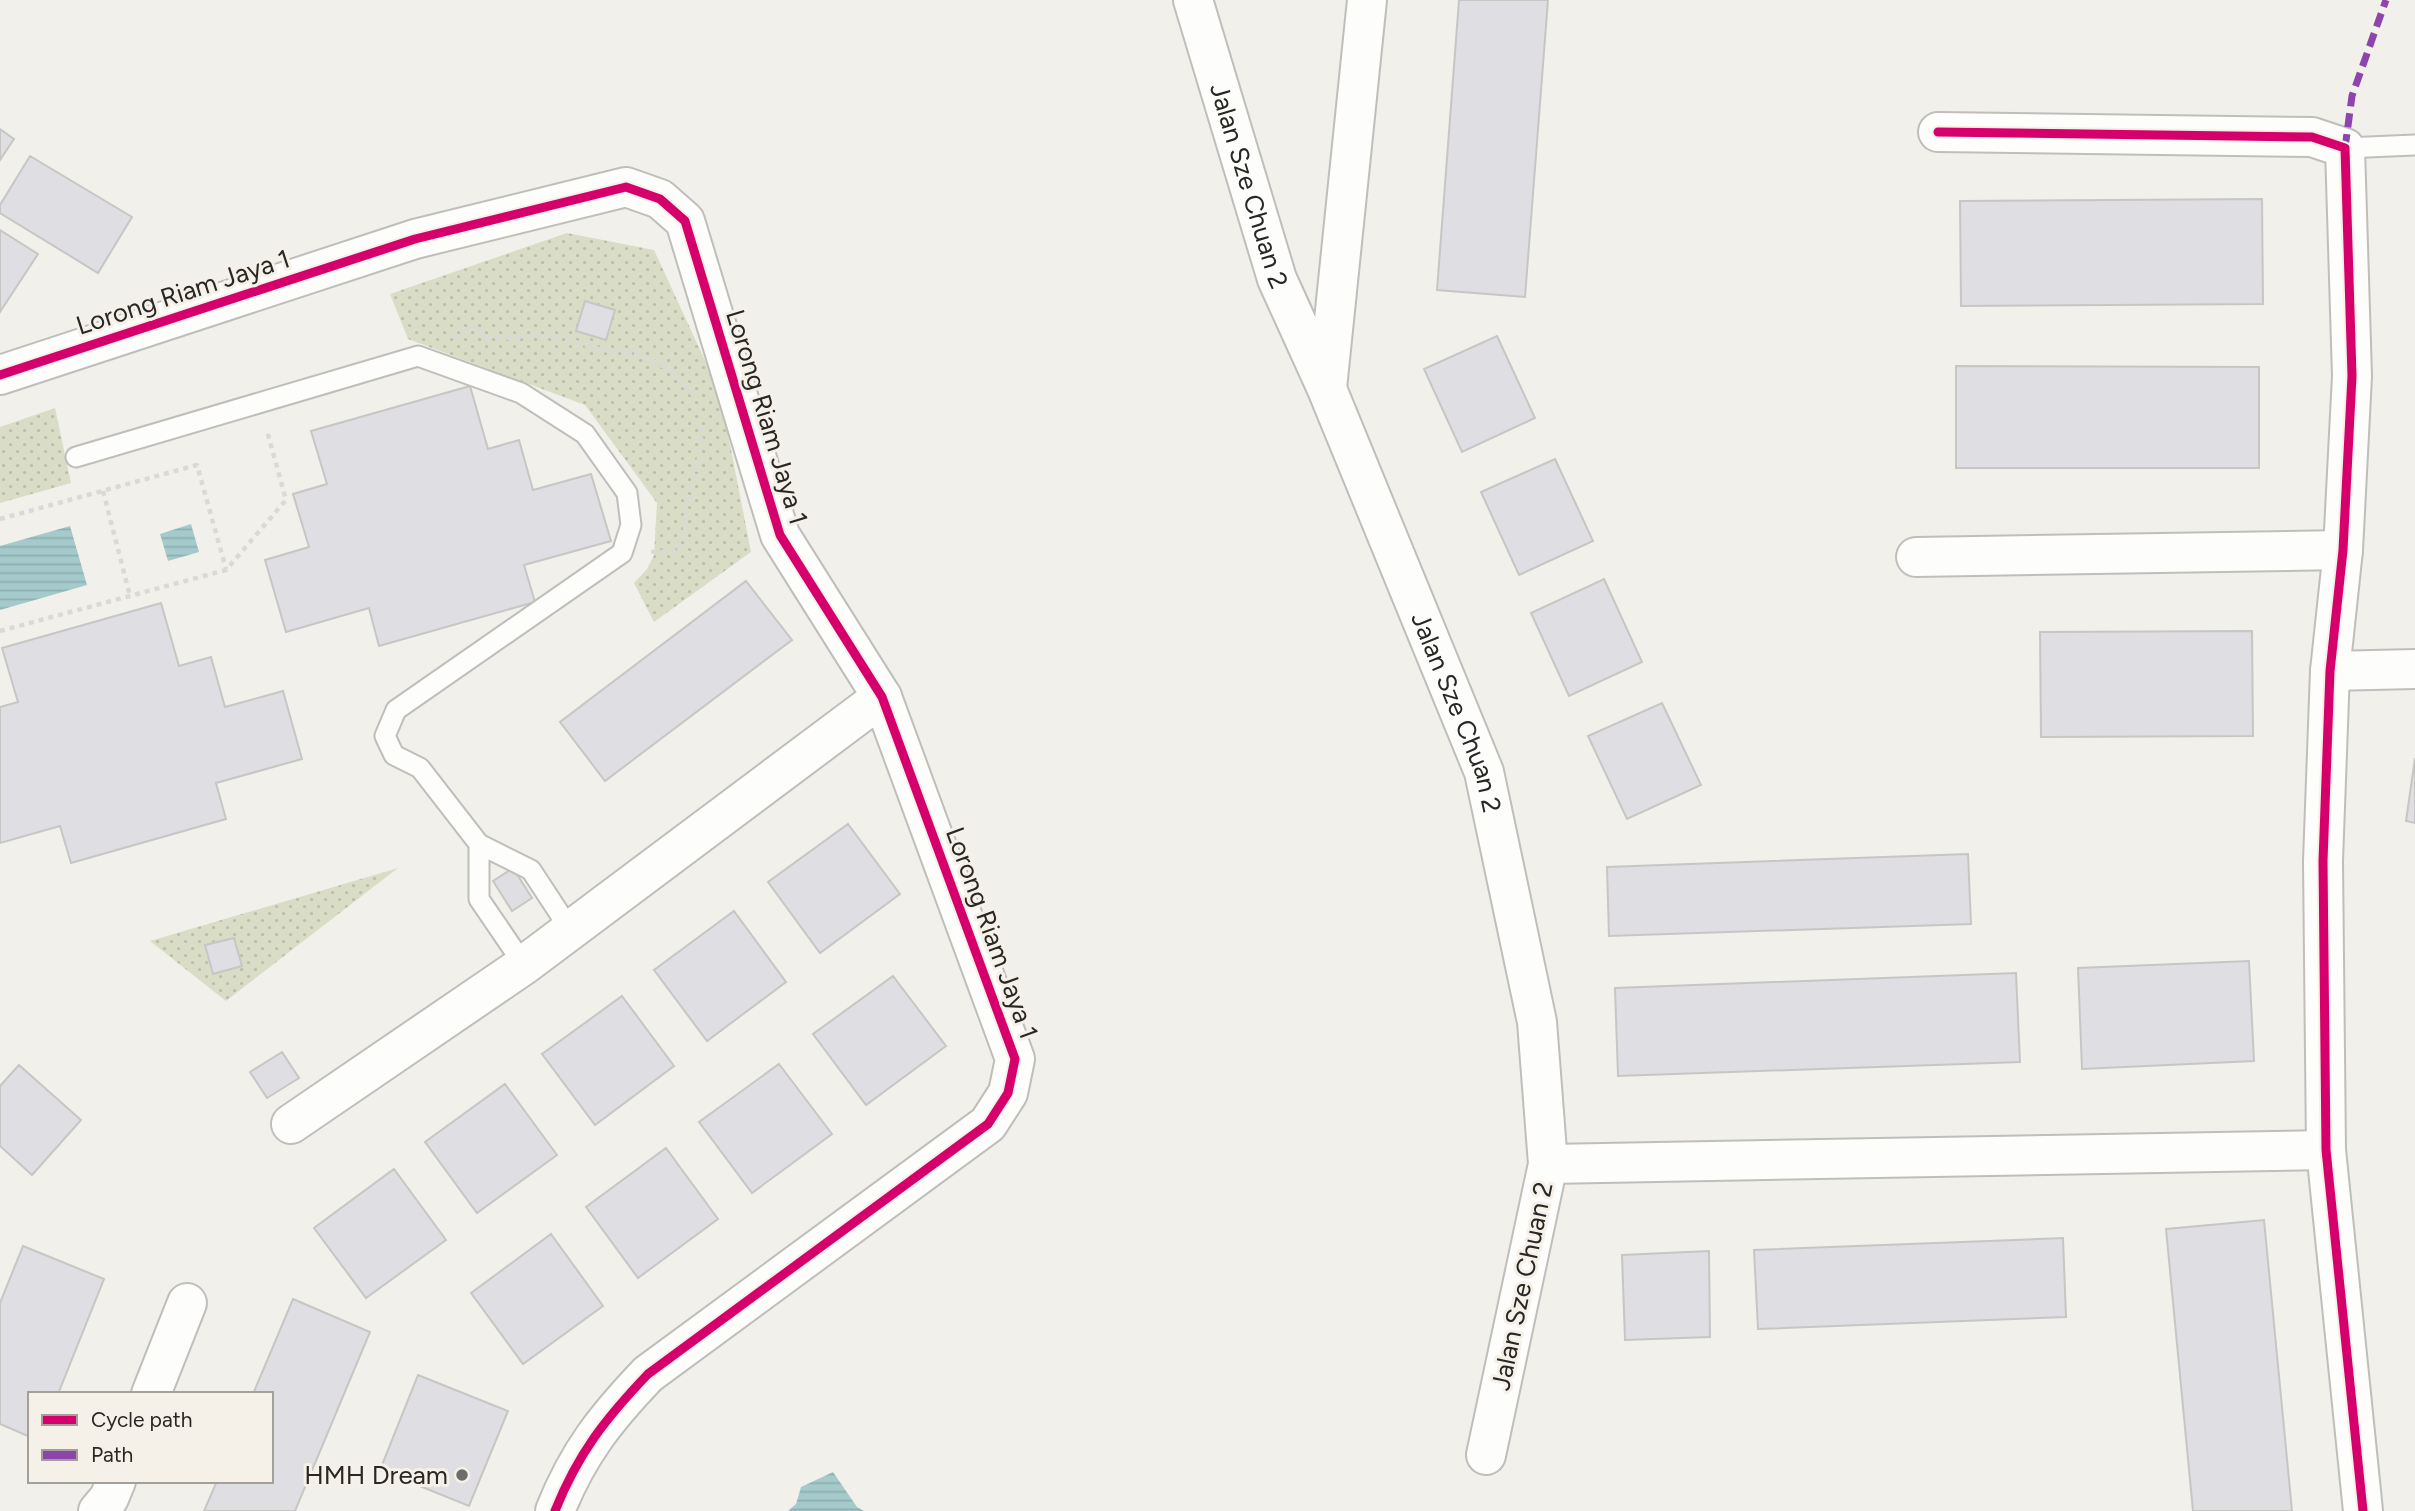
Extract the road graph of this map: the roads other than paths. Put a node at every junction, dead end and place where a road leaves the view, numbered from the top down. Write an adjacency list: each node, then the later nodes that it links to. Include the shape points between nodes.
1 (1193, 0): 7 (street, Jalan Sze Chuan 2, via 1278,279)
2 (1367, 0): 7 (street)
3 (1938, 132): 5 (street, via 2312,137)
4 (2415, 145): 5 (lane)
5 (2345, 148): 9 (street, via 2352,376)
6 (0, 375): 13 (street, Lorong Riam Jaya 1, via 415,239 626,187 660,199 685,221 780,535)
7 (1327, 388): 19 (street, Jalan Sze Chuan 2, via 1484,772 1537,1022)
8 (76, 457): 14 (lane, via 418,356 521,393 585,434 627,493 631,524 622,553 396,710 385,736 394,755 420,768)
9 (2343, 550): 10 (street); 12 (street)
10 (1916, 557)
11 (2415, 669): 12 (street)
12 (2330, 671): 18 (street, via 2323,861)
13 (882, 697): 15 (street); 25 (street, Lorong Riam Jaya 1, via 1015,1059 1008,1093 988,1124 648,1374 601,1424)
14 (479, 844): 15 (lane, via 531,870); 16 (lane, via 479,899)
15 (571, 931): 16 (street)
16 (524, 965): 17 (street)
17 (291, 1124)
18 (2326, 1150): 19 (street); 26 (street)
19 (1548, 1164): 22 (street, Jalan Sze Chuan 2)
20 (187, 1303): 21 (street)
21 (151, 1392)
22 (1486, 1455)
23 (115, 1483): 24 (street)
24 (98, 1511)
25 (555, 1511)
26 (2363, 1511)

